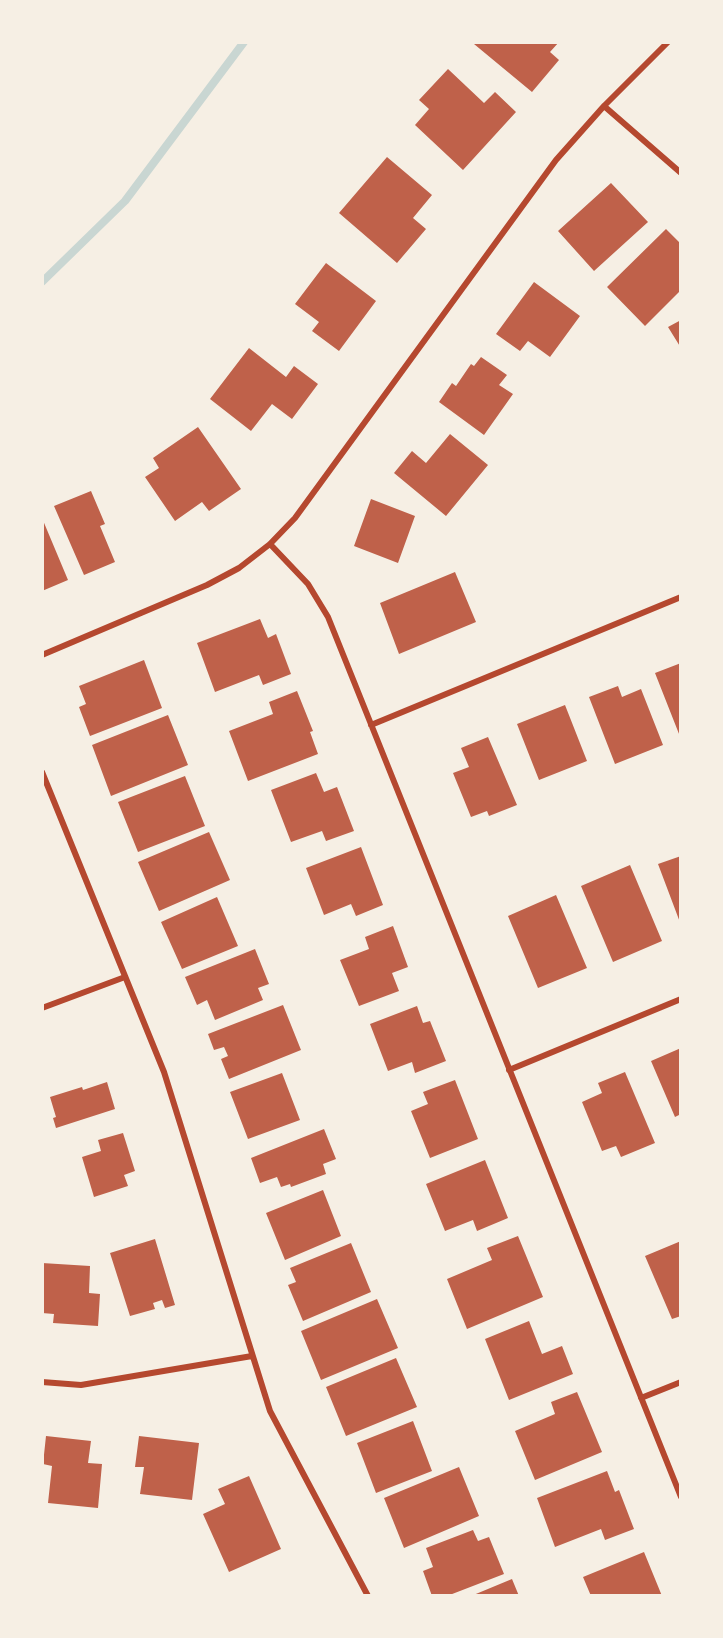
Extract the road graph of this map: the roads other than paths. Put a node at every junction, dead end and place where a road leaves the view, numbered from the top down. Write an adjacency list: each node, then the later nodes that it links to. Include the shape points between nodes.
1 (668, 42): 2 (street)
2 (604, 106): 3 (street); 4 (street, via 556,160 295,518)
3 (681, 173)
4 (270, 544): 6 (street, via 239,568 207,585); 7 (street, via 318,599)
5 (681, 597): 7 (street)
6 (42, 655)
7 (371, 725): 12 (street)
8 (42, 772): 9 (street)
9 (125, 976): 11 (street); 13 (street, via 164,1072)
10 (681, 999): 12 (street)
11 (42, 1008)
12 (509, 1070): 16 (street)
13 (252, 1356): 14 (street, via 81,1385); 18 (street, via 270,1411)
14 (42, 1382)
15 (681, 1382): 16 (street)
16 (641, 1398): 17 (street)
17 (681, 1497)
18 (368, 1596)

